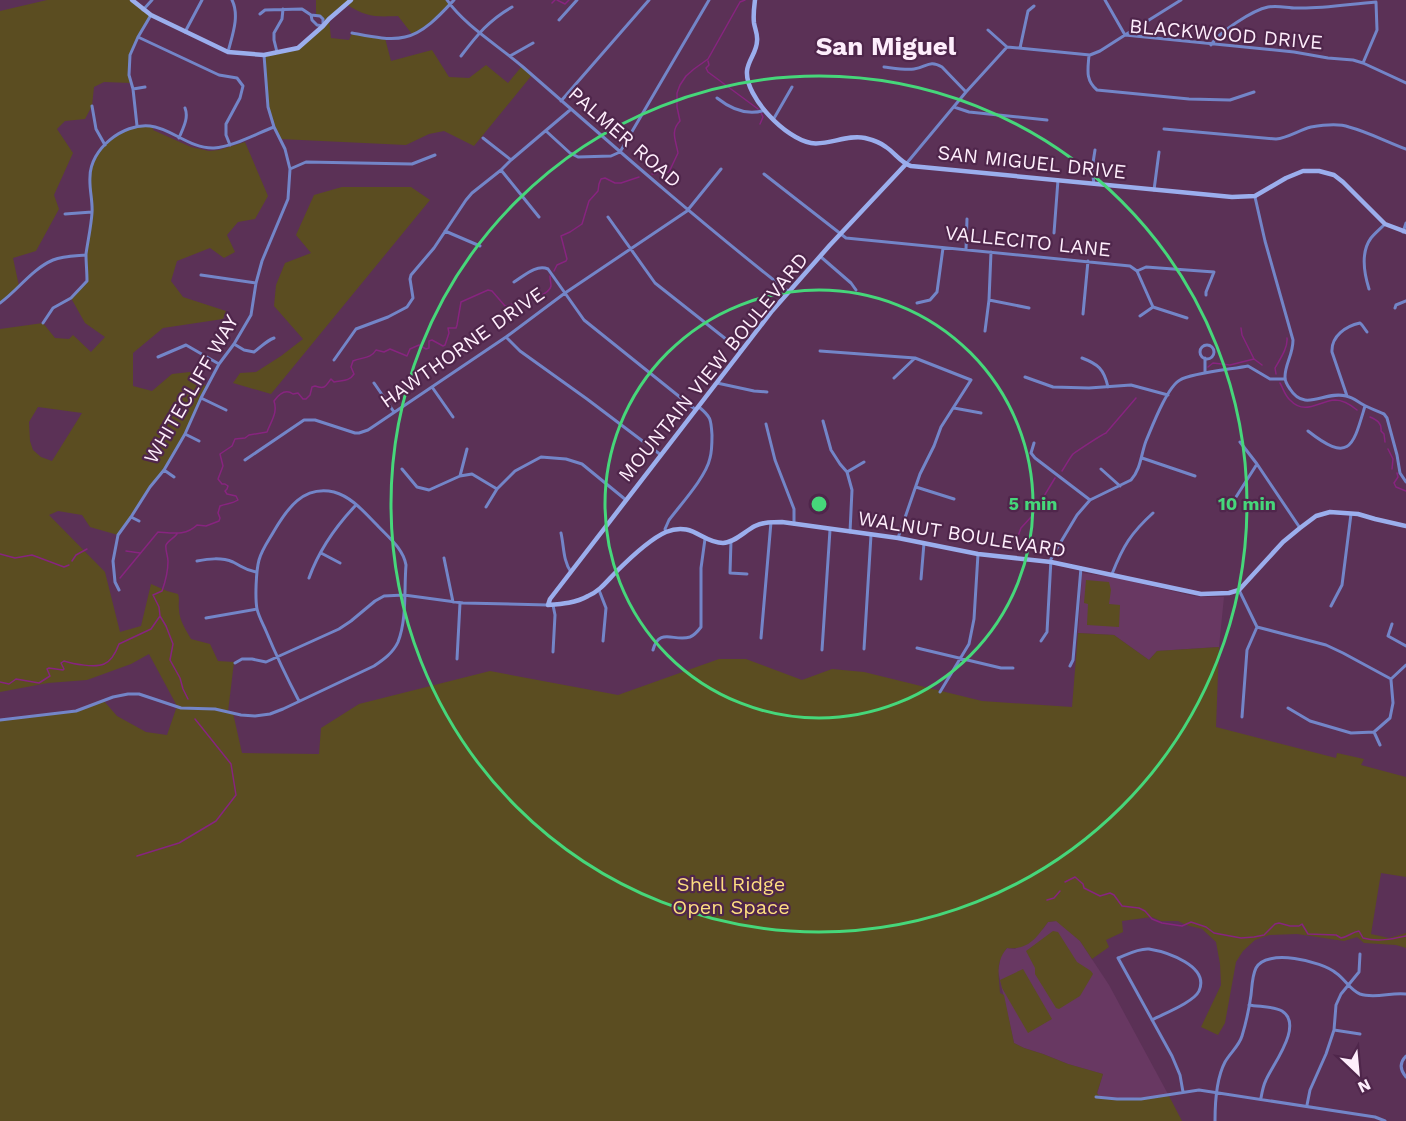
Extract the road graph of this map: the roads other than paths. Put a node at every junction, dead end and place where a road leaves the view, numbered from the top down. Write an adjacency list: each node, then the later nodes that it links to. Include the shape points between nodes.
1 (132, 0): 19 (street)
2 (152, 0): 19 (street)
3 (202, 0): 26 (street)
4 (232, 0): 35 (street, via 236,20)
5 (351, 0): 24 (street)
6 (447, 0): 15 (street, PALMER ROAD)
7 (454, 0): 15 (street)
8 (577, 0): 23 (street)
9 (649, 0): 50 (street)
10 (709, 0): 68 (street)
11 (755, 0): 55 (street, via 753,19 758,43 747,73)
12 (1105, 0): 29 (street)
13 (1181, 0): 29 (street)
14 (1375, 1): 32 (street, via 1308,8 1269,6 1246,16); 41 (street, via 1377,30)
15 (450, 4): 27 (street, PALMER ROAD); 28 (street, via 423,29 404,38)
16 (1034, 6): 34 (street, via 1028,11)
17 (512, 7): 27 (street)
18 (283, 9): 20 (street); 22 (street, via 302,9); 36 (street, via 274,33)
19 (143, 10): 21 (street)
20 (260, 14)
21 (150, 15): 26 (street); 30 (street)
22 (310, 15): 24 (street, via 317,25); 24 (street, via 320,16)
23 (559, 20)
24 (323, 26): 36 (street, via 298,48)
25 (988, 30): 33 (street)
26 (185, 32): 35 (street)
27 (479, 32): 39 (street); 40 (street, PALMER ROAD)
28 (352, 33)
29 (1125, 35): 32 (street, BLACKWOOD DRIVE); 38 (street, BLACKWOOD DRIVE)
30 (138, 37): 46 (street, via 130,55); 65 (street, via 219,75 237,78 243,86 226,124)
31 (533, 43): 40 (street)
32 (1211, 45): 41 (street, BLACKWOOD DRIVE)
33 (1007, 47): 34 (street); 47 (street, MOUNTAIN VIEW BOULEVARD)
34 (1020, 48): 38 (street)
35 (228, 52): 37 (street)
36 (277, 52): 37 (street)
37 (264, 55): 59 (street, WHITECLIFF WAY, via 268,108)
38 (1089, 55): 48 (street, via 1089,81 1097,90 1230,100)
39 (461, 56)
40 (510, 56): 50 (street, PALMER ROAD)
41 (1363, 63): 43 (street, BLACKWOOD DRIVE)
42 (884, 67): 47 (street, via 911,69 938,64)
43 (1406, 83)
44 (145, 87): 46 (street)
45 (792, 87): 56 (street)
46 (133, 88): 58 (street)
47 (966, 92): 52 (street, MOUNTAIN VIEW BOULEVARD)
48 (1254, 92)
49 (717, 98): 55 (street, via 742,111)
50 (561, 101): 54 (street, PALMER ROAD)
51 (92, 106): 64 (street, via 96,129)
52 (954, 107): 57 (street); 72 (street, MOUNTAIN VIEW BOULEVARD)
53 (184, 108): 62 (street, via 186,119)
54 (570, 110): 61 (street); 68 (street, PALMER ROAD)
55 (765, 110): 56 (street)
56 (773, 120): 72 (street, via 810,143 854,137 876,141)
57 (1047, 120)
58 (137, 126): 62 (street, via 153,126); 64 (street)
59 (274, 127): 65 (street); 73 (street, WHITECLIFF WAY)
60 (1164, 129): 66 (street, via 1276,139 1311,128 1347,126)
61 (546, 131): 68 (street, via 578,157); 71 (street)
62 (179, 138): 65 (street, via 204,148)
63 (483, 138): 71 (street)
64 (105, 145): 82 (street, via 93,159)
65 (230, 145)
66 (1406, 149)
67 (1095, 150): 78 (street)
68 (620, 152): 81 (street, PALMER ROAD)
69 (1158, 152): 79 (street)
70 (435, 155): 73 (street, via 412,164 306,162)
71 (511, 160): 75 (street)
72 (906, 164): 77 (street, SAN MIGUEL DRIVE); 92 (street, MOUNTAIN VIEW BOULEVARD)
73 (290, 169): 104 (street, WHITECLIFF WAY, via 288,199)
74 (721, 169): 81 (street, HAWTHORNE DRIVE)
75 (501, 170): 84 (street); 89 (street, via 466,200)
76 (764, 174): 92 (street)
77 (1058, 180): 78 (street, SAN MIGUEL DRIVE); 90 (street)
78 (1094, 184): 79 (street, SAN MIGUEL DRIVE)
79 (1154, 190): 80 (street, SAN MIGUEL DRIVE)
80 (1255, 196): 88 (street, SAN MIGUEL DRIVE, via 1303,171 1334,174); 137 (street, via 1293,340)
81 (687, 211): 96 (street, HAWTHORNE DRIVE); 107 (street, PALMER ROAD)
82 (92, 212): 83 (street); 98 (street)
83 (64, 214)
84 (539, 217)
85 (608, 217): 96 (street)
86 (968, 219): 95 (street)
87 (1406, 223): 91 (street)
88 (1385, 224): 91 (street, SAN MIGUEL DRIVE); 105 (street, via 1369,240 1365,253 1363,268)
89 (445, 231): 93 (street); 132 (street, via 411,275 412,298 407,307 354,330)
90 (1054, 232)
91 (1404, 232)
92 (841, 234): 94 (street, VALLECITO LANE, via 846,238); 99 (street, MOUNTAIN VIEW BOULEVARD)
93 (480, 246)
94 (943, 248): 95 (street, VALLECITO LANE); 113 (street, via 937,292 930,300)
95 (966, 249): 97 (street, VALLECITO LANE)
96 (631, 250): 108 (street, HAWTHORNE DRIVE); 126 (street, via 654,283)
97 (991, 252): 100 (street, VALLECITO LANE); 110 (street)
98 (86, 255): 112 (street, via 52,260); 120 (street, via 87,281 71,298 53,308)
99 (821, 257): 106 (street); 107 (street, MOUNTAIN VIEW BOULEVARD)
100 (1088, 261): 101 (street, VALLECITO LANE, via 1131,266); 117 (street)
101 (1137, 271): 109 (street, via 1146,267 1214,272); 114 (street, VALLECITO LANE)
102 (201, 275): 104 (street)
103 (514, 282): 108 (street, via 543,267)
104 (256, 283): 125 (street, WHITECLIFF WAY, via 251,315)
105 (1368, 289)
106 (856, 290)
107 (789, 291): 126 (street, MOUNTAIN VIEW BOULEVARD)
108 (565, 293): 123 (street, HAWTHORNE DRIVE); 147 (street, via 585,320)
109 (1206, 295)
110 (989, 300): 115 (street); 121 (street)
111 (1406, 301): 116 (street)
112 (0, 303)
113 (917, 303)
114 (1153, 307): 118 (street); 119 (street)
115 (1029, 308)
116 (1395, 309)
117 (1083, 314)
118 (1140, 316)
119 (1187, 318)
120 (43, 323)
121 (986, 331)
122 (1367, 332): 144 (street, via 1356,323 1342,331 1331,347)
123 (506, 337): 140 (street, HAWTHORNE DRIVE); 161 (street)
124 (274, 338): 125 (street, via 254,352)
125 (234, 344): 133 (street, WHITECLIFF WAY)
126 (741, 351): 139 (street, MOUNTAIN VIEW BOULEVARD)
127 (820, 351): 129 (street)
128 (158, 357): 133 (street, via 186,345)
129 (915, 358): 136 (street); 148 (street, via 971,380)
130 (1082, 358): 141 (street, via 1102,369)
131 (1205, 358): 131 (street, via 1213,355 1209,346 1201,350); 134 (street)
132 (334, 360)
133 (219, 364): 145 (street, WHITECLIFF WAY)
134 (1205, 373): 137 (street, via 1248,366 1270,379); 143 (street, via 1181,379)
135 (1025, 377): 141 (street, via 1053,387)
136 (894, 378)
137 (1285, 379): 144 (street, via 1299,400)
138 (374, 383): 150 (street)
139 (717, 383): 142 (street); 147 (street, MOUNTAIN VIEW BOULEVARD)
140 (432, 387): 150 (street, HAWTHORNE DRIVE); 152 (street)
141 (1108, 387): 143 (street, via 1131,385)
142 (767, 392)
143 (1168, 395): 162 (street)
144 (1347, 396): 146 (street)
145 (201, 398): 149 (street); 156 (street, WHITECLIFF WAY)
146 (1365, 406): 155 (street, via 1356,436 1344,448 1329,446); 173 (street, via 1387,417 1400,473)
147 (698, 408): 161 (street, MOUNTAIN VIEW BOULEVARD); 193 (street, via 711,420 711,457 669,520)
148 (954, 408): 151 (street); 175 (street, via 941,427)
149 (226, 410)
150 (394, 412): 163 (street, HAWTHORNE DRIVE, via 359,433 304,420)
151 (981, 413)
152 (453, 417)
153 (824, 421): 169 (street, via 831,450)
154 (766, 424): 188 (street, via 774,460 794,508)
155 (1308, 431)
156 (185, 434): 157 (street); 168 (street, WHITECLIFF WAY)
157 (199, 441)
158 (1240, 442): 165 (street)
159 (1034, 443): 180 (street, via 1031,453 1035,458)
160 (467, 449): 170 (street)
161 (661, 455): 179 (street, MOUNTAIN VIEW BOULEVARD)
162 (1142, 458): 171 (street); 174 (street, via 1135,476)
163 (245, 460)
164 (864, 462): 169 (street)
165 (1257, 464): 177 (street); 190 (street)
166 (402, 469): 170 (street, via 417,487 429,490)
167 (1101, 469): 174 (street)
168 (164, 471): 172 (street); 185 (street, WHITECLIFF WAY)
169 (847, 472): 192 (street, via 852,490)
170 (460, 476): 176 (street, via 472,474)
171 (1195, 476)
172 (174, 477)
173 (1406, 482)
174 (1120, 486): 180 (street)
175 (916, 487): 178 (street); 197 (street)
176 (497, 489): 179 (street, via 515,471 541,457 566,459 582,464); 182 (street)
177 (1236, 497)
178 (954, 499)
179 (626, 500): 208 (street, MOUNTAIN VIEW BOULEVARD)
180 (1090, 500): 204 (street, via 1077,515)
181 (356, 505): 200 (street); 207 (street, via 348,498 325,491 298,499 287,509 262,551); 216 (street, via 403,554)
182 (486, 507)
183 (1153, 513): 210 (street, via 1136,528)
184 (1351, 514): 189 (street); 190 (street, via 1316,516); 220 (street, via 1342,585)
185 (131, 517): 186 (street); 213 (street, WHITECLIFF WAY, via 118,534 113,561)
186 (139, 521)
187 (771, 522): 188 (street, WALNUT BOULEVARD); 198 (street, WALNUT BOULEVARD); 225 (street)
188 (794, 524): 191 (street, WALNUT BOULEVARD)
189 (1406, 526)
190 (1300, 528): 215 (street)
191 (830, 530): 192 (street, WALNUT BOULEVARD); 232 (street)
192 (850, 531): 195 (street, WALNUT BOULEVARD)
193 (666, 532): 196 (street, via 689,530); 214 (street, via 626,562)
194 (561, 533): 208 (street)
195 (871, 535): 197 (street, WALNUT BOULEVARD); 230 (street)
196 (705, 537): 198 (street, via 721,543); 231 (street, via 701,627 689,637 660,638)
197 (898, 538): 199 (street, WALNUT BOULEVARD)
198 (731, 541): 209 (street, via 730,573)
199 (924, 543): 201 (street, WALNUT BOULEVARD); 212 (street)
200 (321, 553): 205 (street); 211 (street)
201 (978, 554): 204 (street, WALNUT BOULEVARD); 235 (street, via 974,619 969,644)
202 (444, 558): 217 (street)
203 (197, 561): 207 (street, via 231,561)
204 (1051, 562): 206 (street, WALNUT BOULEVARD); 227 (street, via 1047,632)
205 (340, 563)
206 (1081, 568): 210 (street, WALNUT BOULEVARD); 239 (street)
207 (256, 572): 221 (street)
208 (571, 572): 219 (street, MOUNTAIN VIEW BOULEVARD, via 550,599)
209 (747, 574)
210 (1112, 574): 215 (street, WALNUT BOULEVARD, via 1193,593)
211 (309, 578)
212 (921, 579)
213 (119, 590)
214 (599, 590): 219 (street, via 572,602); 226 (street, via 606,608)
215 (1239, 590): 224 (street)
216 (404, 596): 217 (street); 234 (street, via 384,596 339,629); 243 (street, via 398,643 385,658)
217 (453, 602): 218 (street)
218 (460, 603): 219 (street); 236 (street)
219 (551, 605): 233 (street, via 555,615)
220 (1331, 606)
221 (257, 609): 222 (street); 234 (street)
222 (206, 618)
223 (1392, 624): 228 (street, via 1388,636)
224 (1257, 627): 241 (street, via 1326,645); 245 (street, via 1247,650)
225 (761, 638)
226 (603, 641)
227 (1041, 641)
228 (1406, 646)
229 (918, 648): 235 (street)
230 (864, 649)
231 (653, 650)
232 (822, 650)
233 (553, 652)
234 (277, 657): 237 (street, via 266,662 242,659); 243 (street)
235 (960, 658): 240 (street); 242 (street)
236 (457, 659)
237 (235, 663)
238 (1406, 664): 241 (street)
239 (1070, 666)
240 (1013, 668)
241 (1391, 679): 247 (street, via 1390,718)
242 (940, 692)
243 (299, 701): 246 (street, via 255,716 181,708 128,694 76,711)
244 (1288, 708): 247 (street, via 1310,721 1351,733)
245 (1242, 717)
246 (0, 720)
247 (1374, 732): 248 (street)
248 (1380, 745)
249 (1360, 954): 250 (street, via 1359,972)
250 (1348, 985): 251 (street, via 1372,996); 252 (street, via 1336,972 1314,961 1264,960 1254,973); 254 (street, via 1336,1005)
251 (1406, 994)
252 (1249, 1005): 259 (street, via 1242,1038 1224,1065); 261 (street, via 1281,1010 1290,1022)
253 (1152, 1020): 253 (street, via 1190,1000 1199,992 1201,979 1189,964 1168,955 1147,949 1133,951 1118,958); 258 (street, via 1172,1056)
254 (1334, 1030): 255 (street); 262 (street)
255 (1360, 1034)
256 (1406, 1056): 257 (street, via 1401,1067)
257 (1406, 1077)
258 (1183, 1092): 259 (street); 260 (street, via 1141,1099)
259 (1217, 1092): 261 (street); 263 (street)
260 (1096, 1097)
261 (1261, 1099): 262 (street)
262 (1307, 1106): 264 (street)
263 (1215, 1121)
264 (1385, 1121)

